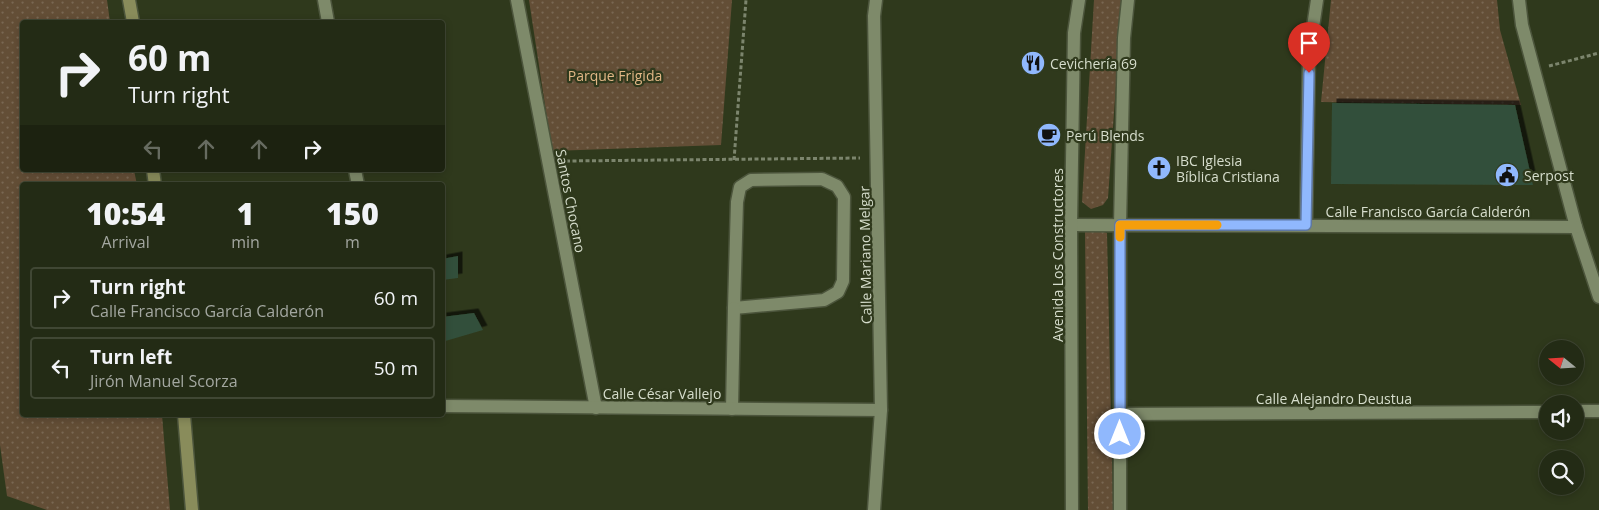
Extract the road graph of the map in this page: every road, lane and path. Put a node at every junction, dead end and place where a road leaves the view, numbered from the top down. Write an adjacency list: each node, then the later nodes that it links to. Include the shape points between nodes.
1 (129, 0): 10 (main road)
2 (324, 0): 11 (street)
3 (517, 0): 16 (street, Santos Chocano)
4 (746, 0): 15 (path)
5 (876, 0): 14 (street, Calle Mariano Melgar)
6 (1079, 0): 17 (street, Avenida Los Constructores, via 1074,34)
7 (1128, 0): 18 (street, via 1124,38)
8 (1317, 0): 19 (street, via 1310,54)
9 (1519, 0): 13 (street)
10 (133, 20)
11 (328, 20)
12 (1599, 53): 13 (path)
13 (1534, 70): 20 (street)
14 (878, 158): 15 (path); 26 (street, Calle Mariano Melgar)
15 (734, 160): 16 (path)
16 (548, 162): 24 (street, Santos Chocano)
17 (1071, 225): 18 (street, Calle Francisco García Calderón); 34 (street, Avenida Los Constructores)
18 (1120, 225): 19 (street, Calle Francisco García Calderón); 30 (street)
19 (1306, 225): 20 (street, Calle Francisco García Calderón)
20 (1576, 227): 21 (street)
21 (1599, 297)
22 (734, 308): 22 (street, via 740,188 751,180 822,179 838,186 844,198 843,281 838,292 824,300); 25 (street)
23 (445, 406): 24 (street, Calle César Vallejo)
24 (596, 408): 25 (street, Calle César Vallejo)
25 (732, 409): 26 (street, Calle César Vallejo)
26 (881, 410): 33 (street, Calle Mariano Melgar)
27 (1584, 411): 28 (street)
28 (1599, 411)
29 (1539, 412): 30 (street, Calle Alejandro Deustua)
30 (1120, 414): 35 (street)
31 (184, 417): 32 (main road)
32 (192, 510)
33 (874, 510)
34 (1072, 510)
35 (1120, 510)

